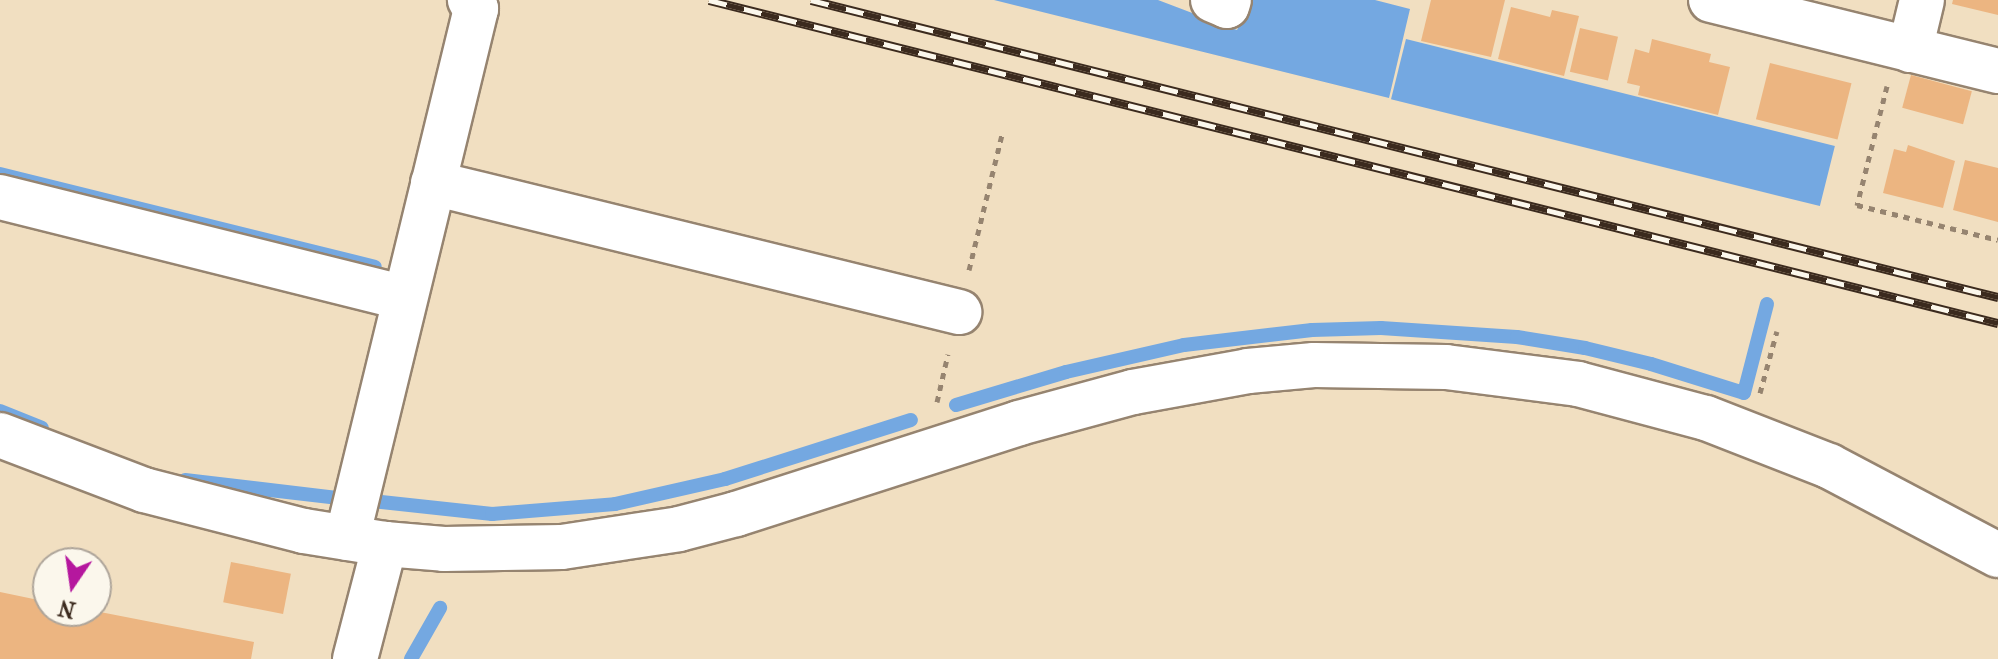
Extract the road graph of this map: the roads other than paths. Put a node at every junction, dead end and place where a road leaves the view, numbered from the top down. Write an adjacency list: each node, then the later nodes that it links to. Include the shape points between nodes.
1 (470, 0): 8 (street, via 476,9)
2 (1213, 0): 3 (street, via 1227,6)
3 (1229, 0)
4 (1711, 0): 6 (street)
5 (1922, 0): 6 (street)
6 (1903, 48): 7 (street)
7 (1998, 71)
8 (433, 183): 10 (street); 11 (street)
9 (0, 197): 10 (street)
10 (405, 298): 13 (street)
11 (959, 312)
12 (0, 435): 13 (street, via 144,490)
13 (366, 541): 14 (street, via 444,549 562,547 679,529 1076,406 1190,381 1301,366 1380,364 1512,374 1642,399 1747,432 1829,466); 15 (street)
14 (1998, 555)
15 (355, 659)

